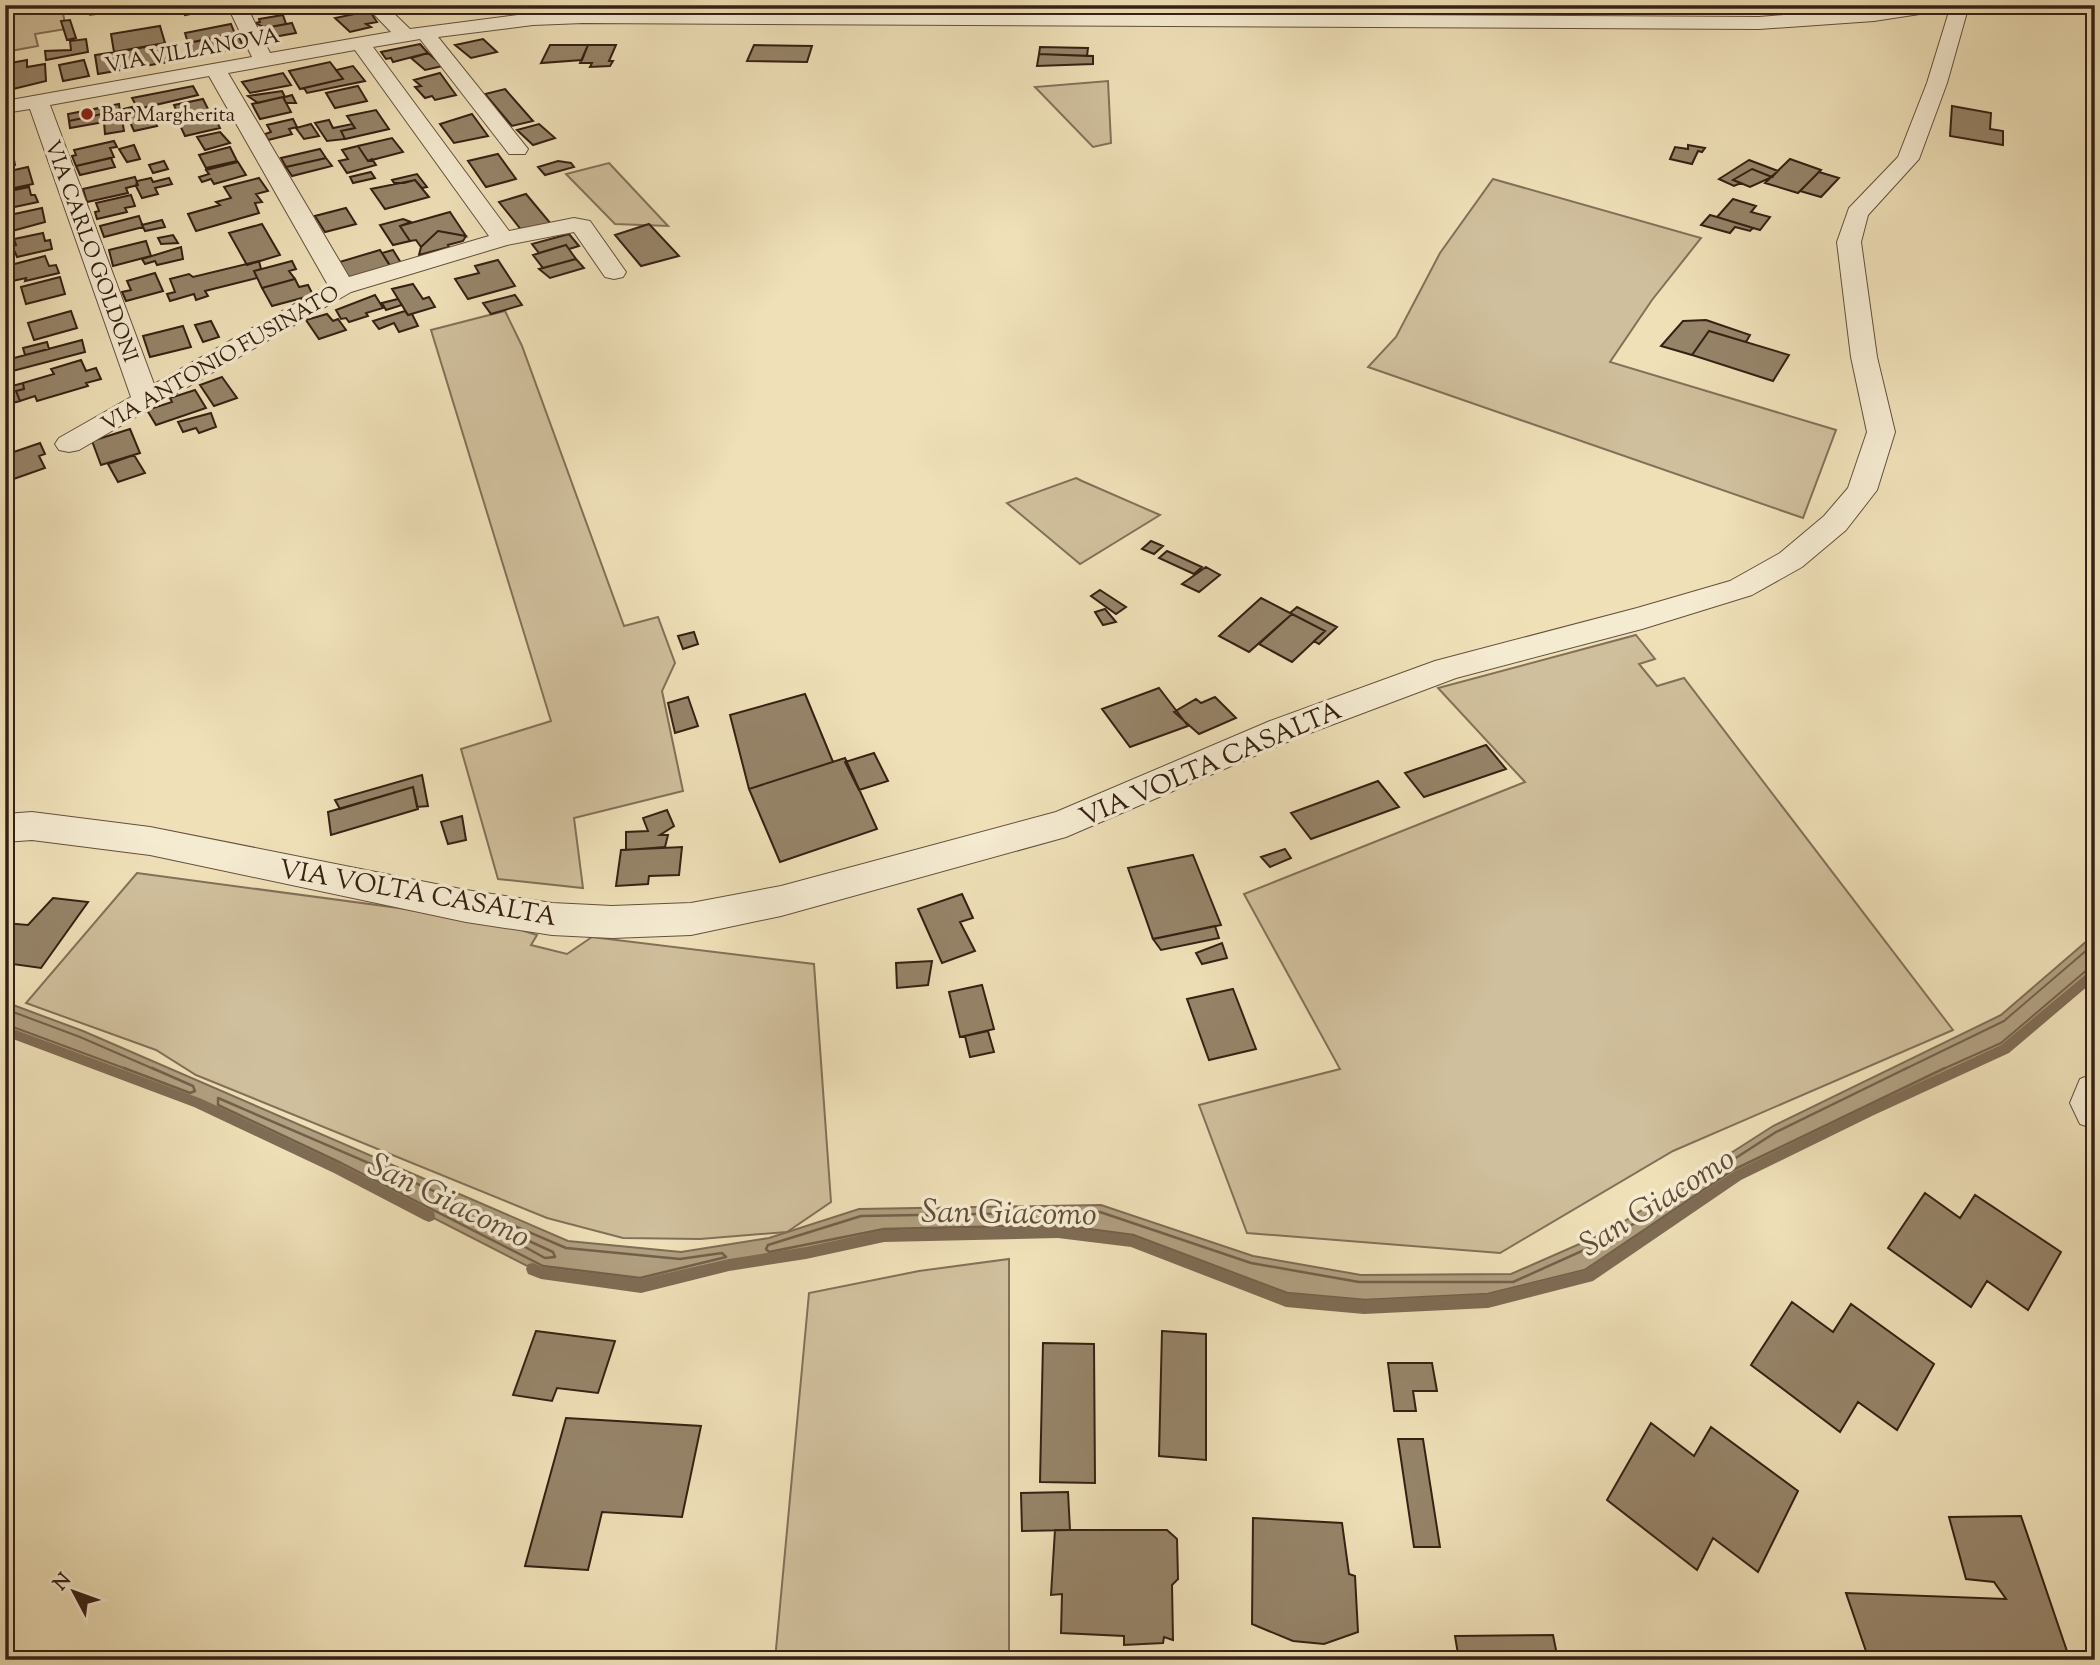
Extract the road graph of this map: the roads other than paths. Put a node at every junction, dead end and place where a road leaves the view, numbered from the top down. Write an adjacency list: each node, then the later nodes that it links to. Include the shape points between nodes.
1 (236, 5): 9 (street)
2 (374, 5): 7 (street)
3 (493, 5): 6 (street)
4 (1939, 5): 6 (street, VIA VILLANOVA, via 1759,23 583,17)
5 (1960, 5): 19 (street, VIA VOLTA CASALTA, via 1908,159 1857,214 1849,242 1864,357 1881,432 1862,490 1835,523 1791,561 1741,588 1447,668 1282,730 1066,823 781,901 691,919 551,919 150,841 32,826)
6 (470, 26): 7 (street, VIA VILLANOVA)
7 (416, 33): 8 (street, VIA VILLANOVA); 13 (street, via 432,43)
8 (360, 43): 9 (street, VIA VILLANOVA); 14 (street)
9 (264, 61): 10 (street, VIA VILLANOVA)
10 (215, 69): 11 (street, VIA VILLANOVA); 16 (street)
11 (38, 102): 12 (street, VIA VILLANOVA); 17 (street, VIA CARLO GOLDONI)
12 (5, 107)
13 (517, 149)
14 (503, 239): 15 (street, via 582,226); 16 (street, VIA ANTONIO FUSINATO)
15 (614, 272)
16 (342, 287): 17 (street, VIA ANTONIO FUSINATO)
17 (146, 400): 18 (street, VIA ANTONIO FUSINATO)
18 (69, 444)
19 (5, 828)
20 (2095, 1092): 21 (street, via 2091,1103)
21 (2095, 1110)

